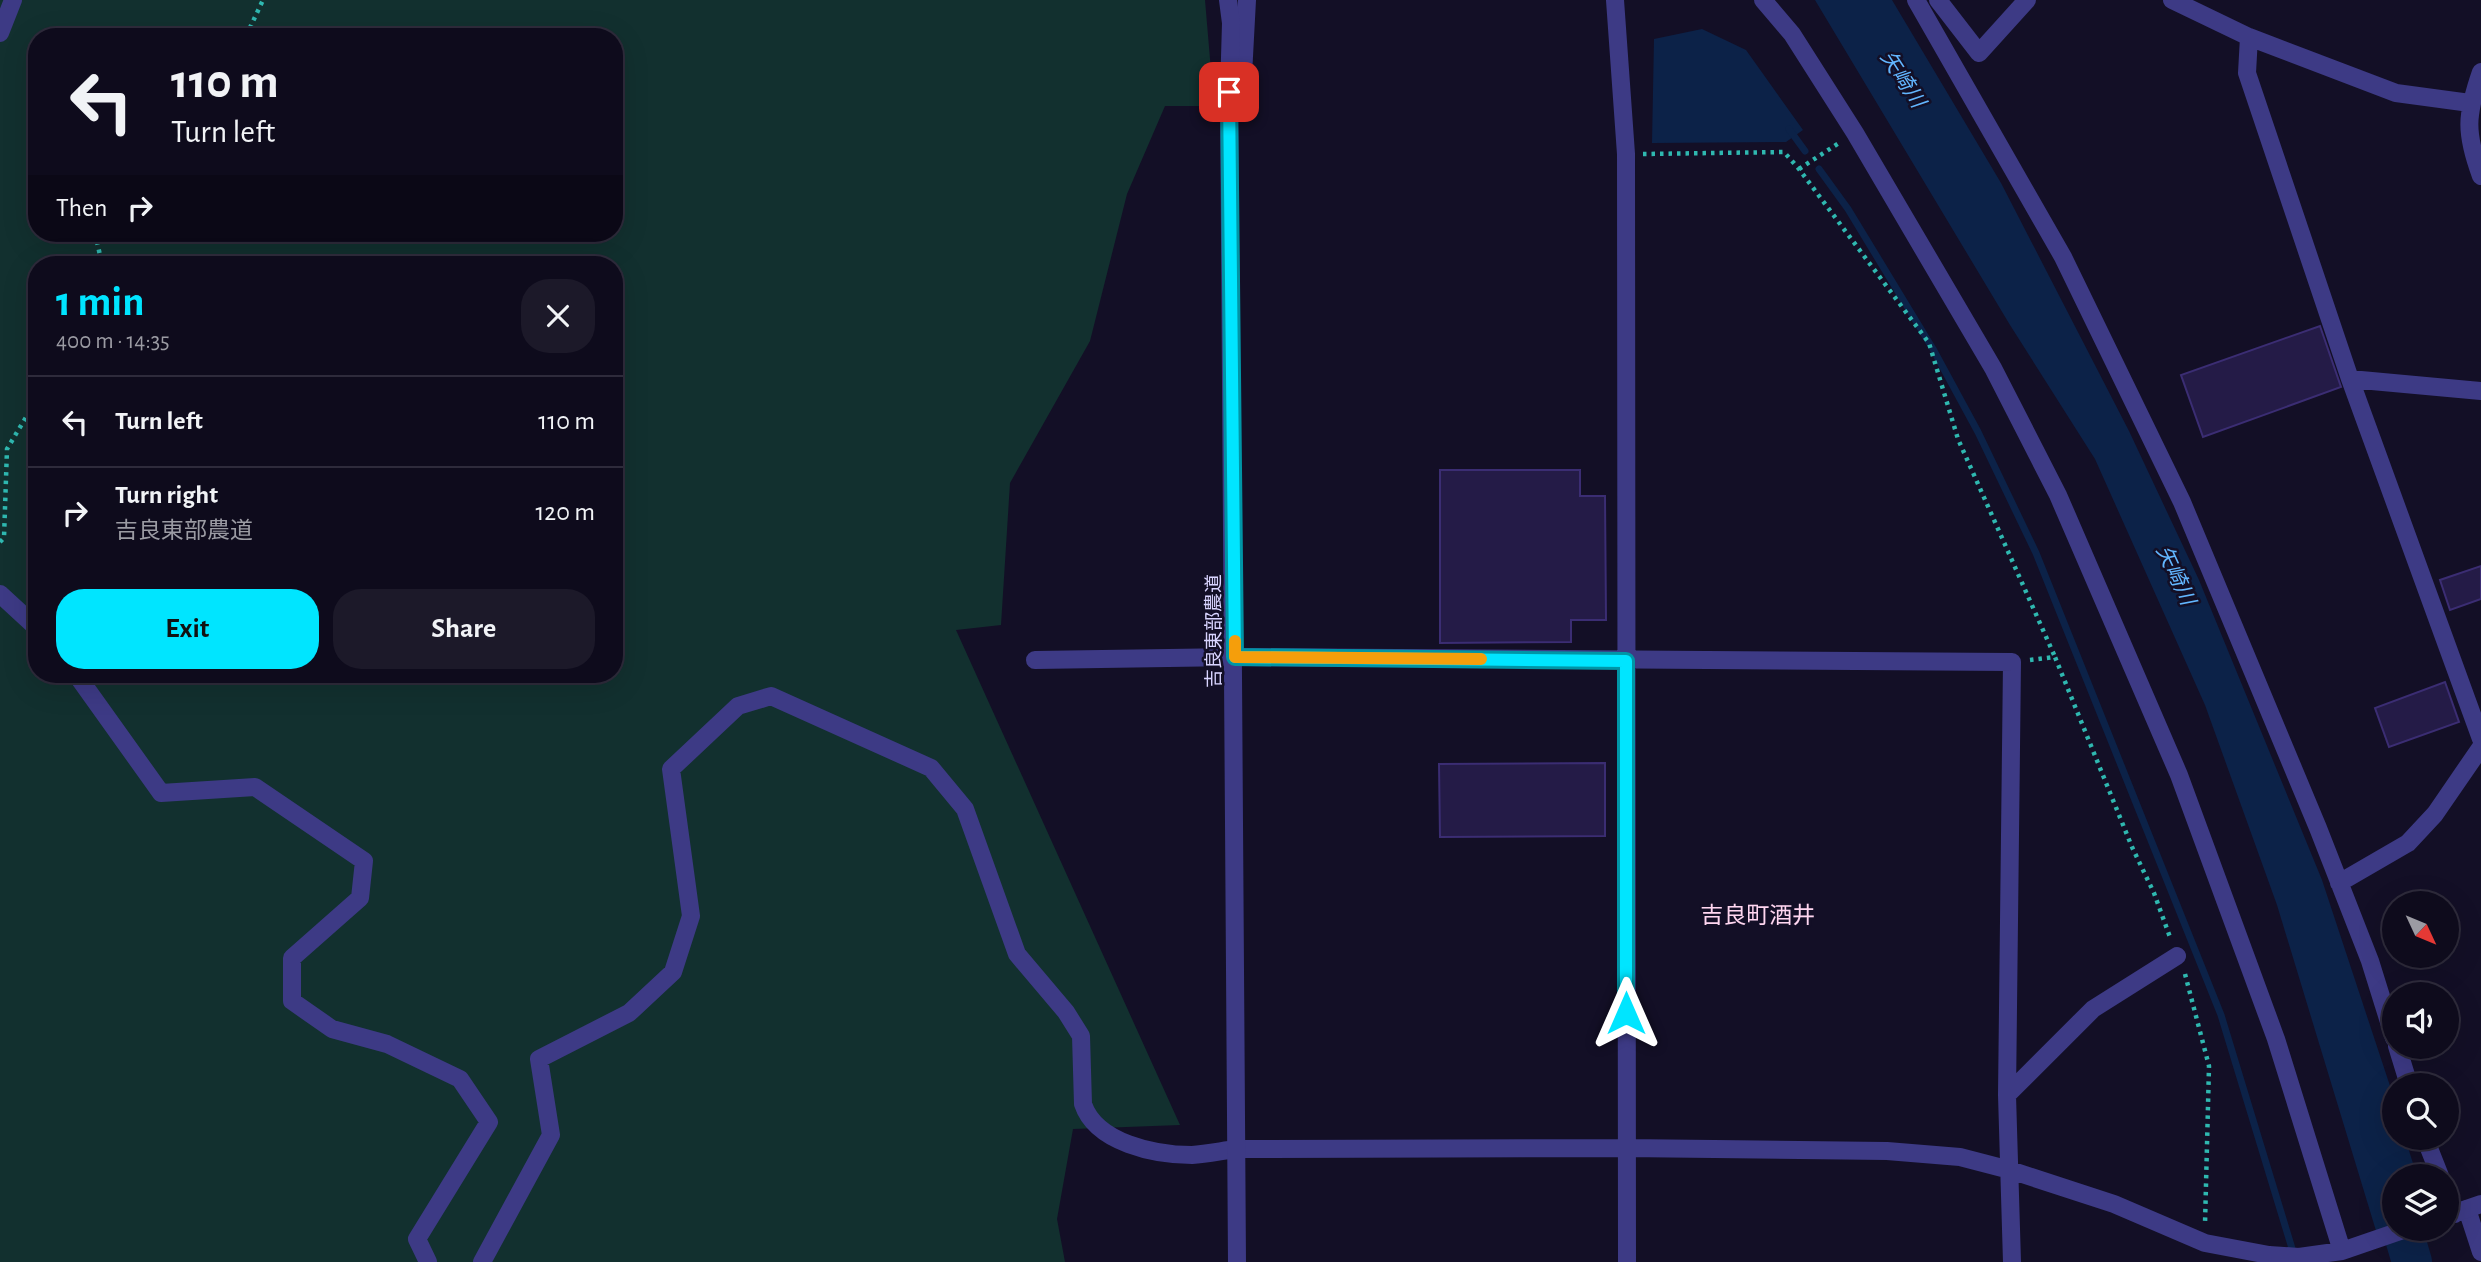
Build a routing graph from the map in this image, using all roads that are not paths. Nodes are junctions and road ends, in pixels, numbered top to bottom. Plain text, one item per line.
1 (13, 0) edge
2 (1228, 0) edge
3 (1247, 0) edge
4 (1615, 0) edge
5 (1763, 0) edge
6 (1916, 0) edge
7 (1938, 0) edge
8 (2027, 0) edge
9 (2172, 0) edge
10 (0, 33) edge
11 (2249, 37) junction
12 (2481, 72) edge
13 (1229, 92) junction
14 (2470, 103) junction
15 (2481, 176) edge
16 (2350, 379) junction
17 (2481, 391) edge
18 (0, 594) edge
19 (28, 620) edge
20 (1235, 657) junction
21 (1035, 660) dead end
22 (1626, 661) junction
23 (82, 683) edge
24 (2481, 739) edge
25 (2481, 747) edge
26 (2339, 883) junction
27 (2177, 956) road end
28 (2382, 1000) edge
29 (2007, 1095) junction
30 (1626, 1148) junction
31 (1236, 1149) junction
32 (2010, 1170) junction
33 (2460, 1212) edge
34 (2382, 1237) edge
35 (2205, 1242) junction
36 (2342, 1251) junction
37 (2481, 1252) edge
38 (428, 1262) edge
39 (482, 1262) edge
40 (1237, 1262) edge
41 (1627, 1262) edge
42 (2012, 1262) edge
43 (2205, 1262) edge

1 - 10 street
2 - 13 street, 吉良東部農道
3 - 13 street
4 - 22 street
5 - 36 street
6 - 26 street
7 - 8 street
9 - 11 street
11 - 14 street
11 - 16 street
12 - 14 street
13 - 20 street, 吉良東部農道
14 - 15 street
16 - 17 street
16 - 24 street
18 - 19 street
20 - 21 street
20 - 22 street
20 - 31 street, 吉良東部農道
22 - 29 street
22 - 30 street
23 - 38 street
25 - 26 street
26 - 28 street
27 - 29 street
29 - 32 street
30 - 31 street
30 - 32 street
30 - 41 street
31 - 39 street
31 - 40 street, 吉良東部農道
32 - 35 street
32 - 42 street
33 - 37 street
34 - 36 street
35 - 36 street
35 - 43 street

